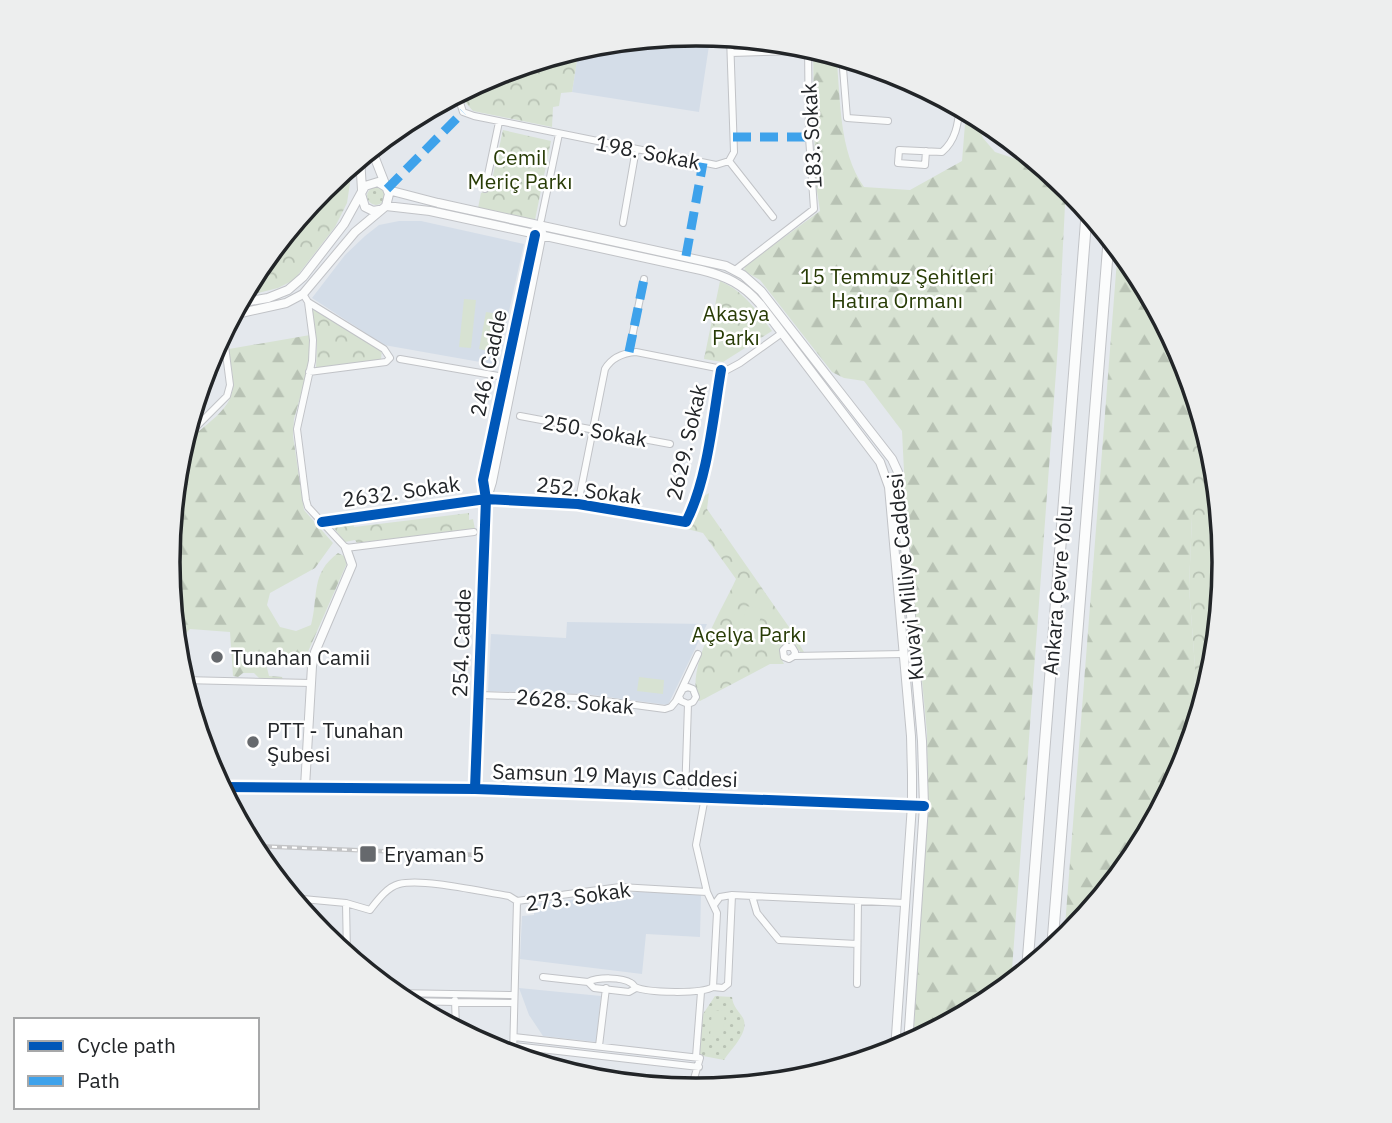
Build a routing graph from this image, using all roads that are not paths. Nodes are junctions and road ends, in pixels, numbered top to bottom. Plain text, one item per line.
1 (731, 47) edge
2 (775, 52) edge
3 (731, 53) junction
4 (808, 58) edge
5 (843, 67) edge
6 (460, 103) edge
7 (959, 118) edge
8 (888, 121) dead end
9 (499, 122) junction
10 (559, 134) junction
11 (636, 149) junction
12 (926, 151) junction
13 (375, 158) edge
14 (729, 161) junction
15 (361, 170) edge
16 (387, 188) junction
17 (485, 190) dead end
18 (362, 192) junction
19 (384, 208) junction
20 (773, 217) dead end
21 (623, 223) dead end
22 (1086, 223) edge
23 (539, 229) junction
24 (1108, 251) edge
25 (735, 270) junction
26 (644, 279) dead end
27 (305, 298) junction
28 (250, 301) edge
29 (244, 312) edge
30 (782, 333) junction
31 (225, 350) edge
32 (629, 352) junction
33 (400, 359) dead end
34 (721, 370) junction
35 (309, 372) junction
36 (504, 377) junction
37 (846, 399) junction
38 (838, 405) junction
39 (520, 416) dead end
40 (199, 424) edge
41 (593, 430) junction
42 (670, 444) dead end
43 (486, 499) junction
44 (578, 504) junction
45 (322, 522) junction
46 (686, 522) joint
47 (474, 532) dead end
48 (346, 548) junction
49 (698, 654) dead end
50 (904, 654) junction
51 (794, 656) dead end
52 (194, 680) edge
53 (311, 684) junction
54 (681, 691) junction
55 (479, 695) junction
56 (688, 704) junction
57 (232, 787) edge
58 (305, 787) junction
59 (475, 789) junction
60 (685, 797) junction
61 (705, 797) junction
62 (912, 805) junction
63 (924, 806) junction
64 (707, 892) junction
65 (732, 895) junction
66 (752, 896) junction
67 (306, 899) edge
68 (517, 901) junction
69 (858, 901) junction
70 (346, 903) junction
71 (905, 903) junction
72 (714, 905) junction
73 (1053, 933) edge
74 (346, 940) edge
75 (857, 944) junction
76 (1028, 956) edge
77 (544, 976) dead end
78 (607, 979) junction
79 (588, 982) junction
80 (856, 984) dead end
81 (713, 987) junction
82 (636, 988) junction
83 (606, 989) junction
84 (701, 992) junction
85 (416, 995) edge
86 (455, 998) junction
87 (423, 999) edge
88 (513, 999) junction
89 (456, 1017) edge
90 (909, 1031) edge
91 (514, 1037) junction
92 (896, 1037) edge
93 (514, 1044) edge
94 (599, 1046) junction
95 (522, 1047) edge
96 (698, 1058) junction
97 (699, 1067) junction
98 (695, 1078) edge

1 - 3 street
2 - 3 street
3 - 14 street
4 - 25 street, 183. Sokak
5 - 8 street
6 - 9 street, 198. Sokak
7 - 12 street
9 - 10 street, 198. Sokak
9 - 17 street
10 - 11 street, 198. Sokak
10 - 23 street
11 - 14 street, 198. Sokak
11 - 21 street
12 - 12 street
13 - 16 main road
14 - 20 street
15 - 18 main road
16 - 18 main road
16 - 19 main road
16 - 23 main road, Kuvayi Milliye Caddesi
18 - 19 main road
18 - 28 main road
19 - 23 main road, Kuvayi Milliye Caddesi
19 - 27 main road
22 - 76 highway, Ankara Çevre Yolu
23 - 25 main road, Kuvayi Milliye Caddesi
23 - 30 main road, Kuvayi Milliye Caddesi
23 - 36 main road, 246. Cadde
23 - 43 main road, 246. Cadde
24 - 73 highway, Ankara Çevre Yolu
25 - 37 main road, Kuvayi Milliye Caddesi
26 - 32 street
27 - 29 main road
27 - 35 street, 2632. Sokak
27 - 35 street
30 - 34 street
30 - 38 main road, Kuvayi Milliye Caddesi
31 - 40 street
32 - 34 street
32 - 41 street
33 - 36 street
34 - 46 street, 2629. Sokak
35 - 45 street, 2632. Sokak
36 - 43 main road, 246. Cadde
37 - 38 main road
37 - 63 main road, Kuvayi Milliye Caddesi
38 - 50 main road, Kuvayi Milliye Caddesi
39 - 41 street, 250. Sokak
41 - 42 street, 250. Sokak
41 - 44 street
43 - 44 street, 252. Sokak
43 - 45 street, 2632. Sokak
43 - 55 main road, 254. Cadde
44 - 46 street, 252. Sokak
45 - 48 street, 2632. Sokak
47 - 48 street
48 - 53 main road
49 - 54 street
50 - 51 street
50 - 62 main road, Kuvayi Milliye Caddesi
52 - 53 street
53 - 58 main road
54 - 55 street, 2628. Sokak
54 - 56 street
54 - 56 street
55 - 59 main road, 254. Cadde
56 - 60 street
57 - 58 main road, Samsun 19 Mayıs Caddesi
58 - 59 main road, Samsun 19 Mayıs Caddesi
59 - 60 main road, Samsun 19 Mayıs Caddesi
60 - 61 main road, Samsun 19 Mayıs Caddesi
61 - 62 main road, Samsun 19 Mayıs Caddesi
61 - 64 street
62 - 63 main road, Samsun 19 Mayıs Caddesi
62 - 71 main road, Kuvayi Milliye Caddesi
63 - 90 main road, Kuvayi Milliye Caddesi
64 - 68 street, 273. Sokak
64 - 72 street
65 - 66 street
65 - 72 street
65 - 81 street
66 - 69 street
66 - 75 street
67 - 70 street
68 - 70 street
68 - 88 street, 273. Sokak
69 - 71 street
69 - 75 street
70 - 74 street
71 - 92 main road, Kuvayi Milliye Caddesi
72 - 81 street
75 - 80 street
77 - 79 street
78 - 79 street
78 - 82 street
78 - 83 street
79 - 83 street
81 - 84 street
82 - 83 street
82 - 84 street
83 - 94 street
84 - 96 street
85 - 86 street
86 - 87 street
86 - 88 street
86 - 89 street
88 - 91 street, 273. Sokak
91 - 93 street, 273. Sokak
91 - 94 street
94 - 96 street
95 - 97 street
96 - 97 street
97 - 98 street

